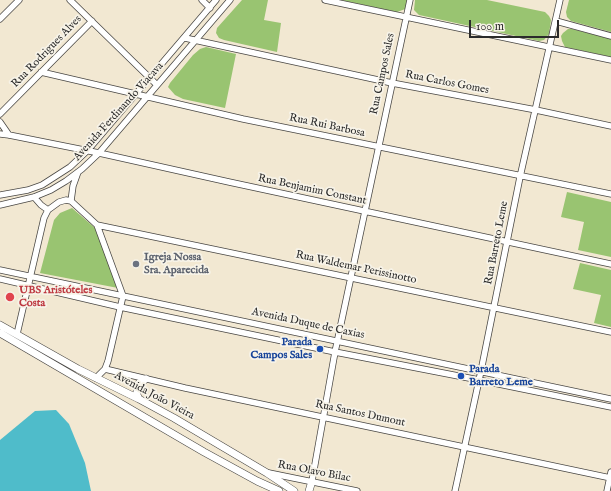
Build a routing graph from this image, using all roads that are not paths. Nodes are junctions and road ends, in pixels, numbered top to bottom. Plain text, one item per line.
1 (19, 0) edge
2 (70, 0) edge
3 (202, 0) edge
4 (216, 0) edge
5 (230, 0) edge
6 (325, 0) edge
7 (410, 0) edge
8 (560, 0) edge
9 (210, 8) junction
10 (405, 18) junction
11 (0, 19) edge
12 (92, 21) junction
13 (556, 21) junction
14 (611, 36) edge
15 (185, 38) junction
16 (196, 40) junction
17 (550, 48) junction
18 (611, 60) edge
19 (41, 72) junction
20 (150, 78) junction
21 (392, 83) junction
22 (157, 85) junction
23 (137, 95) junction
24 (147, 96) junction
25 (536, 110) junction
26 (0, 114) edge
27 (0, 122) edge
28 (611, 126) edge
29 (0, 134) edge
30 (9, 135) junction
31 (378, 147) junction
32 (88, 150) junction
33 (98, 153) junction
34 (78, 172) junction
35 (520, 177) junction
36 (611, 194) edge
37 (0, 195) edge
38 (34, 197) junction
39 (71, 201) junction
40 (0, 204) edge
41 (48, 210) junction
42 (364, 211) junction
43 (97, 225) junction
44 (507, 241) junction
45 (611, 264) edge
46 (0, 270) edge
47 (30, 276) junction
48 (350, 277) junction
49 (0, 279) edge
50 (28, 286) junction
51 (123, 296) junction
52 (120, 307) junction
53 (494, 307) junction
54 (0, 325) edge
55 (611, 332) edge
56 (0, 333) edge
57 (17, 334) junction
58 (337, 341) junction
59 (335, 352) junction
60 (105, 369) junction
61 (481, 371) junction
62 (96, 378) junction
63 (146, 379) junction
64 (479, 380) junction
65 (139, 399) junction
66 (611, 399) edge
67 (611, 407) edge
68 (323, 416) junction
69 (465, 446) junction
70 (267, 473) junction
71 (611, 476) edge
72 (312, 481) junction
73 (279, 491) edge
74 (294, 491) edge
75 (310, 491) edge
76 (357, 491) edge
77 (455, 491) edge
78 (607, 491) edge

1 - 11 street
2 - 12 street
3 - 9 street
4 - 9 street, Avenida Ferdinando Viacava
5 - 16 street, Avenida Ferdinando Viacava
6 - 10 street
7 - 10 street, Rua Campos Sales
8 - 13 street, Rua Barreto Leme
9 - 15 street, Avenida Ferdinando Viacava
10 - 17 street
10 - 21 street, Rua Campos Sales
12 - 19 street, Rua Rodrigues Alves
12 - 20 street
13 - 14 street
13 - 17 street, Rua Barreto Leme
15 - 16 street, Rua Carlos Gomes
15 - 20 street, Avenida Ferdinando Viacava
16 - 21 street, Rua Carlos Gomes
16 - 22 street, Avenida Ferdinando Viacava
17 - 18 street
17 - 25 street, Rua Barreto Leme
19 - 23 street, Rua Rui Barbosa
19 - 26 street, Rua Rodrigues Alves
20 - 22 street
20 - 23 street, Avenida Ferdinando Viacava
21 - 25 street, Rua Carlos Gomes
21 - 31 street, Rua Campos Sales
22 - 24 street, Avenida Ferdinando Viacava
23 - 24 street, Rua Rui Barbosa
23 - 32 street, Avenida Ferdinando Viacava
24 - 31 street, Rua Rui Barbosa
24 - 33 street, Avenida Ferdinando Viacava
25 - 28 street, Rua Carlos Gomes
25 - 35 street, Rua Barreto Leme
27 - 30 street
29 - 30 street, Rua Benjamim Constant
30 - 32 street, Rua Benjamim Constant
31 - 35 street, Rua Rui Barbosa
31 - 42 street, Rua Campos Sales
32 - 33 street, Rua Benjamim Constant
32 - 37 street, Avenida Ferdinando Viacava
33 - 34 street, Avenida Ferdinando Viacava
33 - 42 street, Rua Benjamim Constant
34 - 38 street, Avenida Ferdinando Viacava
34 - 39 street
35 - 36 street, Rua Rui Barbosa
35 - 44 street, Rua Barreto Leme
38 - 40 street, Avenida Ferdinando Viacava
38 - 41 street
39 - 41 street
39 - 43 street
41 - 47 street
42 - 44 street, Rua Benjamim Constant
42 - 48 street, Rua Campos Sales
43 - 48 street, Rua Waldemar Perissinotto
43 - 51 street
44 - 45 street, Rua Benjamim Constant
44 - 53 street, Rua Barreto Leme
46 - 47 street, Avenida Duque de Caxias
47 - 50 street
47 - 51 street, Avenida Duque de Caxias
48 - 53 street, Rua Waldemar Perissinotto
48 - 58 street, Rua Campos Sales
49 - 50 street, Avenida Duque de Caxias
50 - 52 street, Avenida Duque de Caxias
50 - 57 street
51 - 52 street
51 - 58 street, Avenida Duque de Caxias
52 - 59 street, Avenida Duque de Caxias
52 - 60 street
53 - 55 street, Rua Waldemar Perissinotto
53 - 61 street, Rua Barreto Leme
54 - 57 main road, Avenida João Vieira
56 - 73 main road, Avenida João Vieira
57 - 62 main road, Avenida João Vieira
58 - 59 street, Rua Campos Sales
58 - 61 street, Avenida Duque de Caxias
59 - 64 street, Avenida Duque de Caxias
59 - 68 street, Rua Campos Sales
60 - 62 street
60 - 63 street, Rua Santos Dumont
61 - 64 street, Rua Barreto Leme
61 - 66 street, Avenida Duque de Caxias
62 - 65 main road, Avenida João Vieira
63 - 65 main road
63 - 68 street, Rua Santos Dumont
64 - 67 street, Avenida Duque de Caxias
64 - 69 street, Rua Barreto Leme
65 - 70 main road, Avenida João Vieira
68 - 69 street, Rua Santos Dumont
68 - 72 street, Rua Campos Sales
69 - 71 street, Rua Santos Dumont
69 - 77 street, Rua Barreto Leme
70 - 72 street, Rua Olavo Bilac
70 - 74 main road, Avenida João Vieira
71 - 78 street
72 - 75 main road
72 - 76 street, Rua Olavo Bilac

